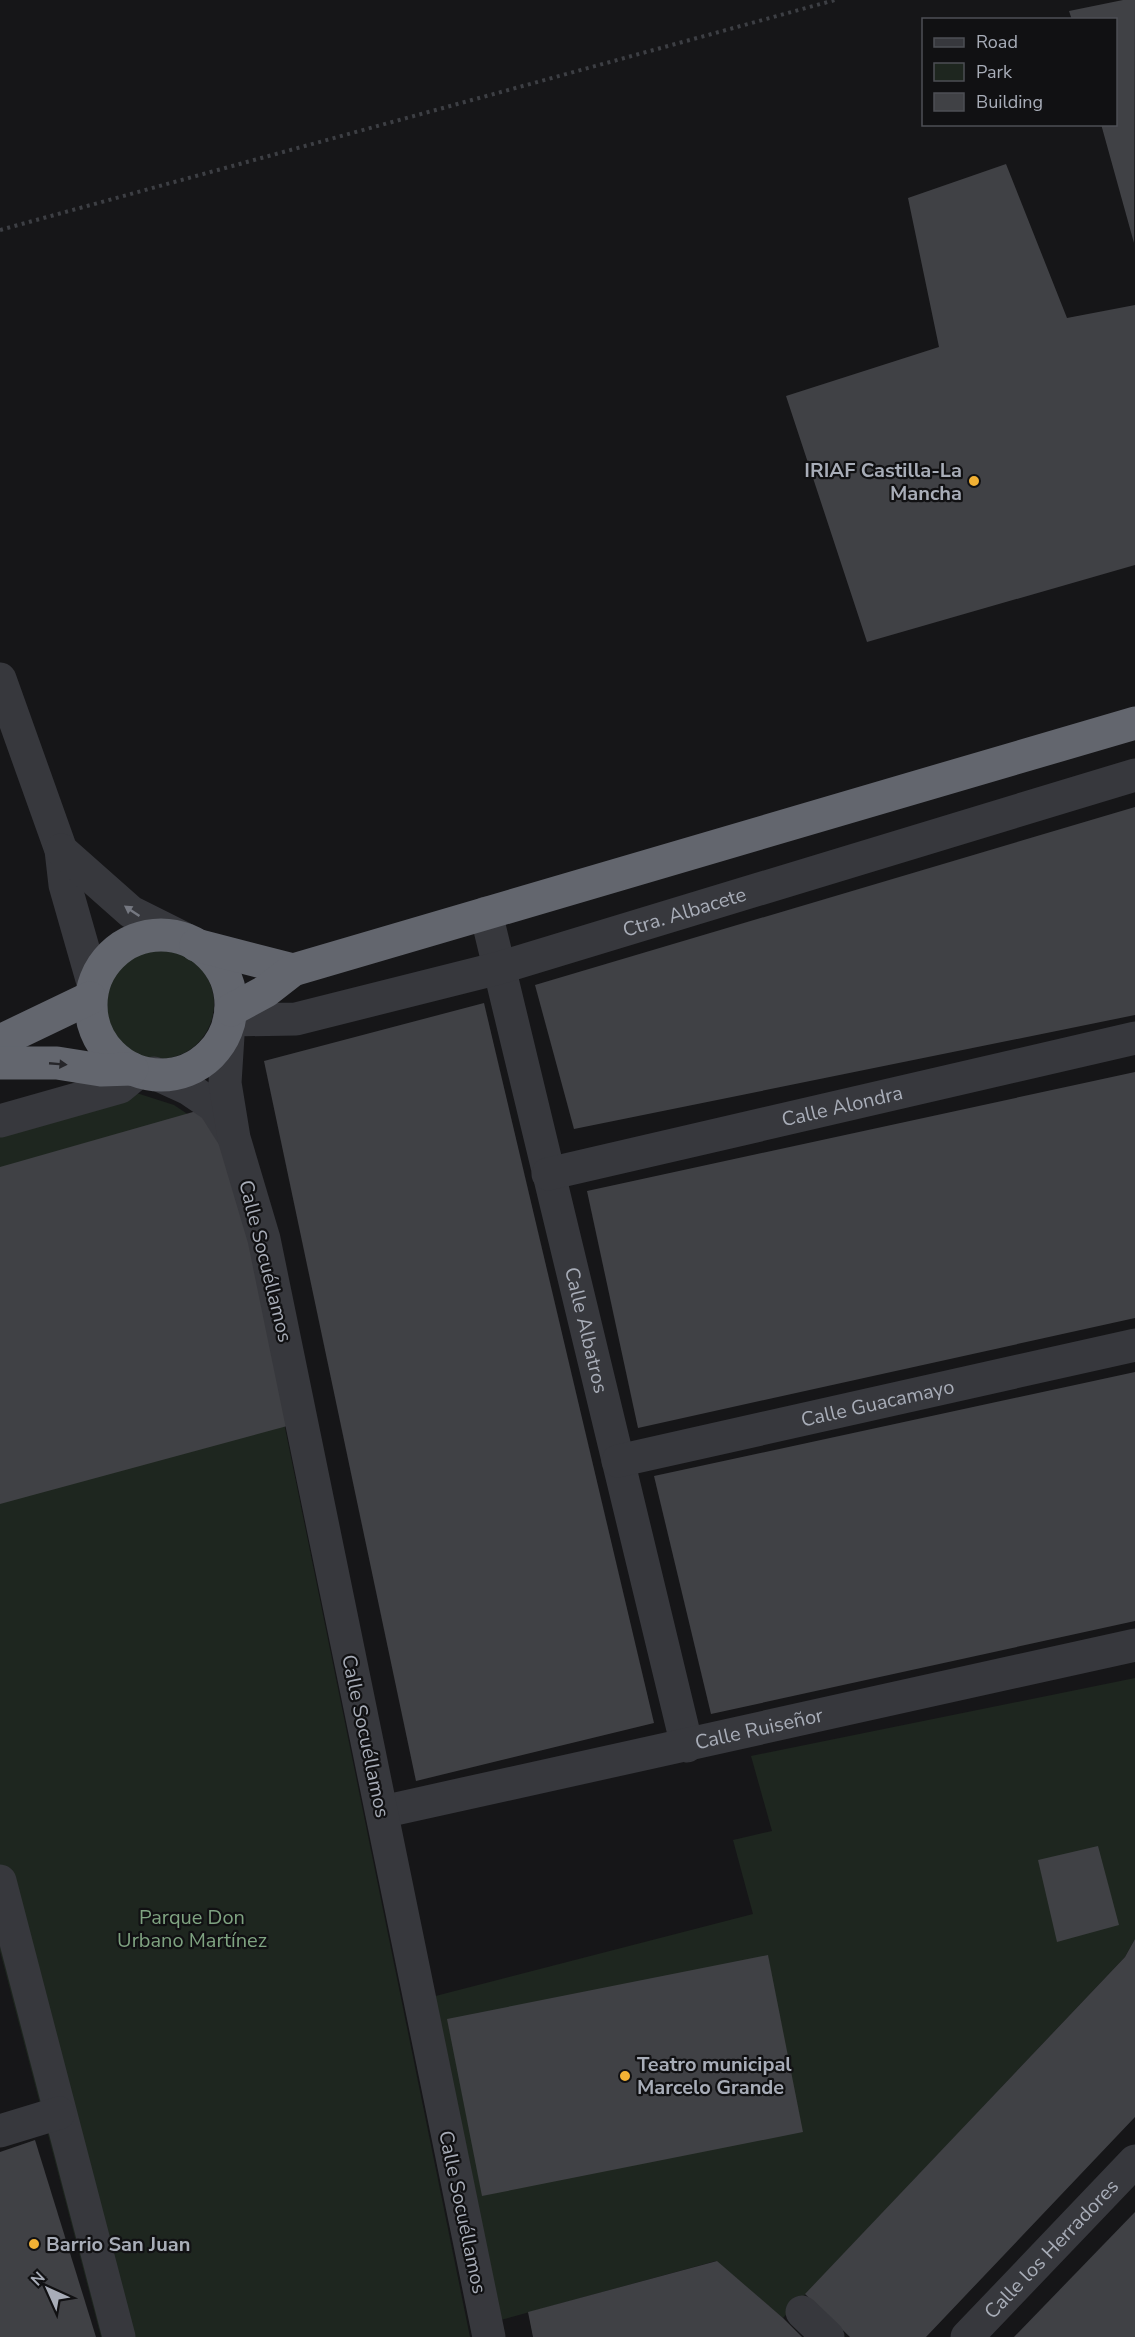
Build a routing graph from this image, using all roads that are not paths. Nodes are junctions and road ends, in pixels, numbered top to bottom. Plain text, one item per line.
1 (0, 679) edge
2 (1135, 723) edge
3 (1135, 775) edge
4 (61, 850) junction
5 (486, 913) junction
6 (190, 941) junction
7 (500, 969) junction
8 (293, 970) junction
9 (92, 990) junction
10 (230, 1015) junction
11 (1135, 1038) edge
12 (0, 1041) edge
13 (0, 1063) edge
14 (142, 1072) junction
15 (0, 1121) edge
16 (234, 1138) junction
17 (548, 1174) junction
18 (1135, 1345) edge
19 (618, 1461) junction
20 (1135, 1645) edge
21 (687, 1746) junction
22 (382, 1812) junction
23 (0, 1881) edge
24 (59, 2113) junction
25 (0, 2131) edge
26 (1135, 2161) edge
27 (802, 2312) dead end
28 (119, 2337) edge
29 (489, 2337) edge
30 (828, 2337) edge
31 (967, 2337) edge

1 - 4 street
2 - 5 highway
3 - 7 street, Ctra. Albacete
6 -> 4 street
4 - 9 street
5 - 7 street, Calle Albatros
5 - 8 highway
6 - 8 highway
6 - 9 highway
6 - 10 highway
7 - 10 street, Ctra. Albacete
7 - 17 street, Calle Albatros
8 - 10 highway
9 - 12 highway
9 - 14 highway
10 - 14 highway
10 - 16 street, Calle Socuéllamos
11 - 17 street, Calle Alondra
13 -> 14 highway
14 - 15 street
14 - 16 street, Calle Socuéllamos
16 - 22 street, Calle Socuéllamos
17 - 19 street, Calle Albatros
18 - 19 street, Calle Guacamayo
19 - 21 street, Calle Albatros
20 - 21 street, Calle Ruiseñor
21 - 22 street, Calle Ruiseñor
22 - 29 street, Calle Socuéllamos
23 - 24 street
24 - 25 street
24 - 28 street
26 - 31 street, Calle los Herradores
27 - 30 street

